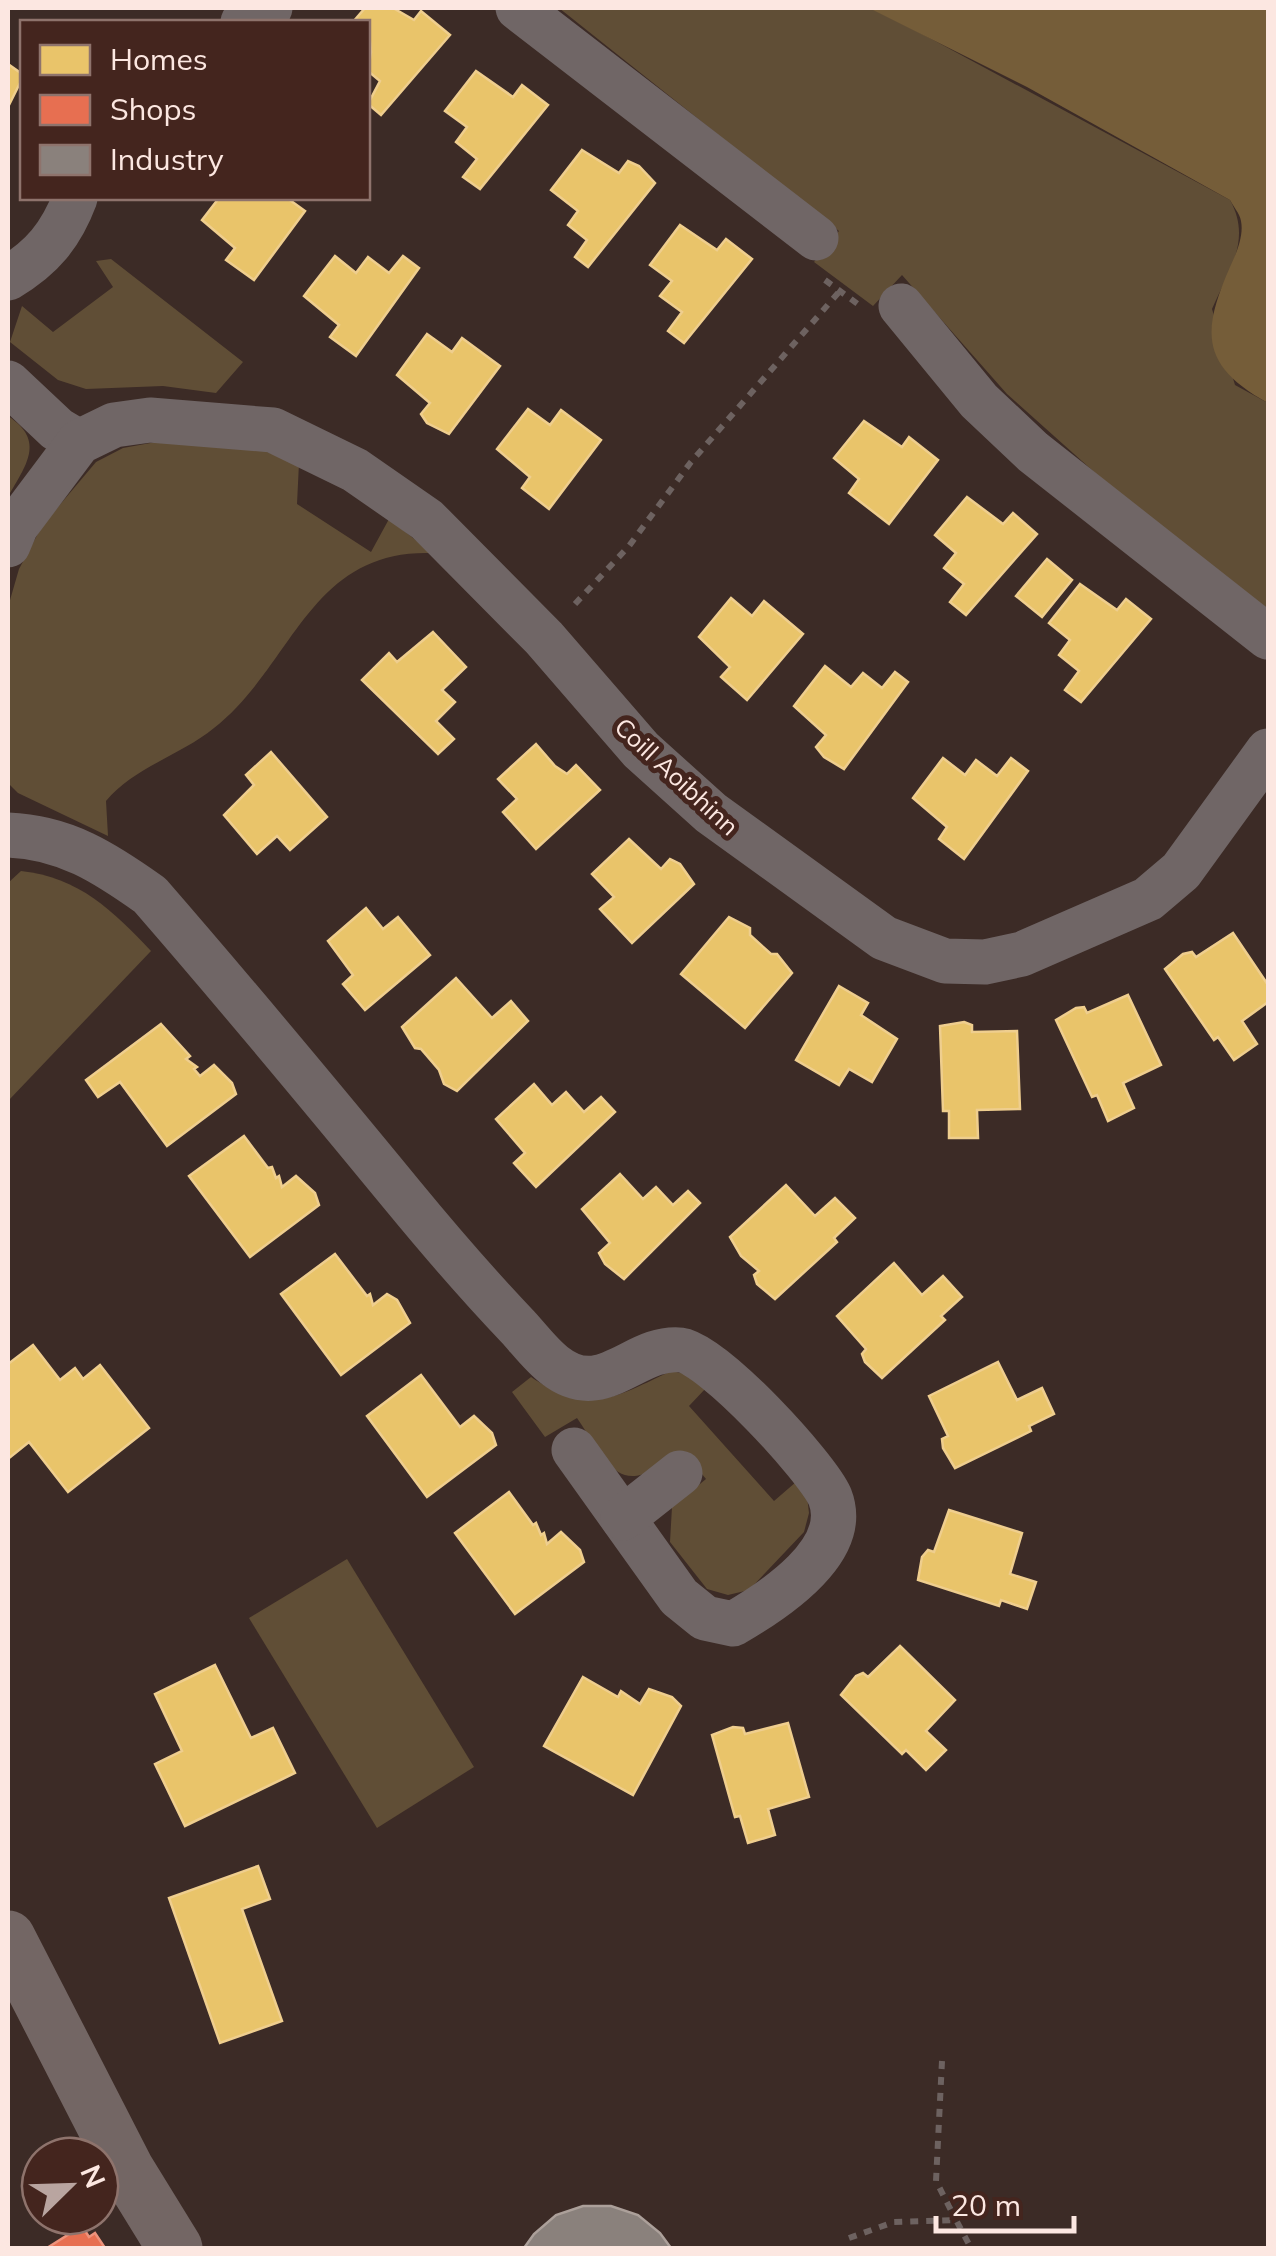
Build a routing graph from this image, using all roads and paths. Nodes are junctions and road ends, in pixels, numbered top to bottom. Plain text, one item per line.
1 (270, 8) edge
2 (518, 8) edge
3 (247, 20) edge
4 (74, 200) edge
5 (816, 238) joint
6 (8, 278) edge
7 (838, 292) junction
8 (901, 306) joint
9 (8, 383) edge
10 (80, 442) junction
11 (8, 545) edge
12 (1268, 637) edge
13 (544, 638) junction
14 (1268, 752) edge
15 (8, 835) edge
16 (574, 1450) dead end
17 (680, 1473) dead end
18 (623, 1518) junction
19 (8, 1938) edge
20 (942, 2061) dead end
21 (956, 2220) junction
22 (848, 2238) dead end
23 (175, 2248) edge
24 (971, 2248) edge

1 - 3 street
2 - 5 street
4 - 6 street
5 - 7 path
7 - 8 path
7 - 13 path
8 - 12 street
9 - 10 street
10 - 11 street
10 - 13 street, Coill Aoibhinn
13 - 14 street, Coill Aoibhinn
15 - 18 street
16 - 18 street
17 - 18 street
19 - 23 main road
20 - 21 path
21 - 22 path
21 - 24 path

